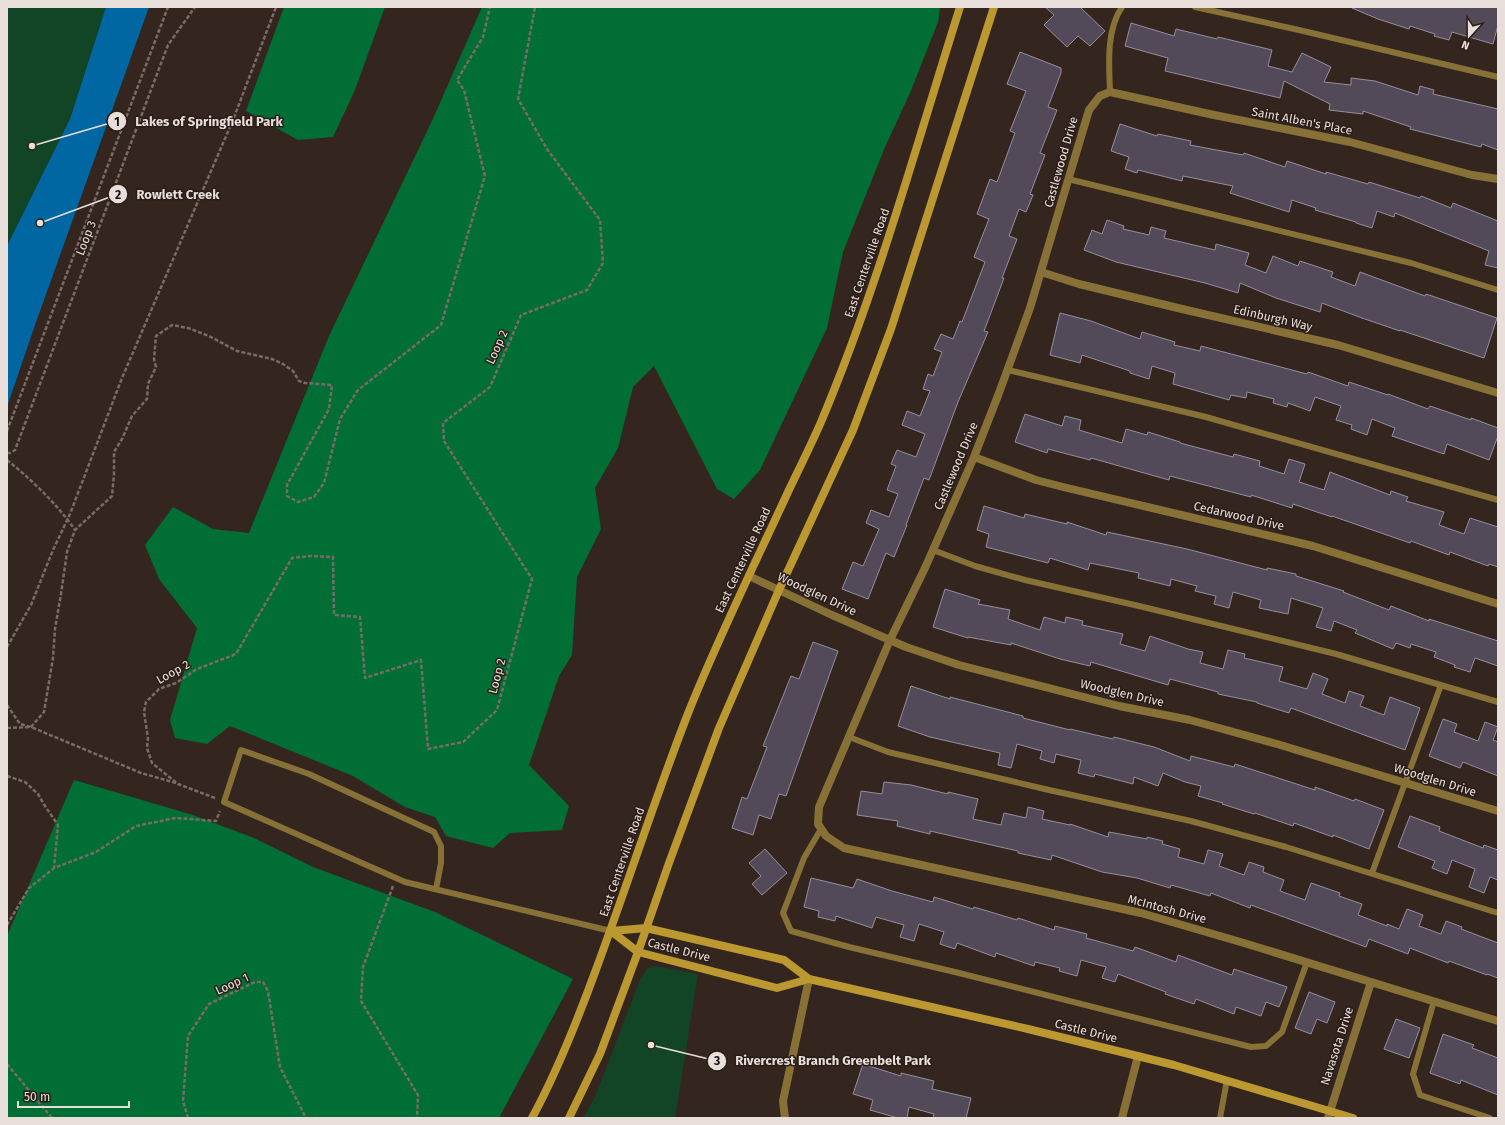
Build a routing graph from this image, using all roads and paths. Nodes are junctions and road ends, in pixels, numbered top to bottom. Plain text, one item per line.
1 (168, 7) edge
2 (195, 7) edge
3 (276, 7) edge
4 (490, 7) edge
5 (535, 7) edge
6 (960, 7) edge
7 (994, 7) edge
8 (1122, 7) edge
9 (1195, 7) edge
10 (1498, 77) edge
11 (1110, 92) junction
12 (1068, 179) junction
13 (1498, 179) edge
14 (1041, 272) junction
15 (1498, 290) edge
16 (1008, 370) junction
17 (1498, 393) edge
18 (7, 431) edge
19 (7, 453) edge
20 (974, 457) junction
21 (7, 460) edge
22 (1498, 500) edge
23 (68, 519) junction
24 (75, 530) junction
25 (933, 550) junction
26 (749, 576) junction
27 (779, 590) junction
28 (1498, 604) edge
29 (890, 640) junction
30 (7, 647) edge
31 (1441, 685) junction
32 (1498, 702) edge
33 (7, 705) edge
34 (31, 727) junction
35 (7, 728) edge
36 (849, 737) junction
37 (7, 776) edge
38 (1406, 783) junction
39 (178, 784) junction
40 (224, 802) junction
41 (1498, 811) edge
42 (824, 833) junction
43 (54, 868) junction
44 (1372, 874) junction
45 (395, 878) junction
46 (436, 889) junction
47 (1498, 913) edge
48 (9, 919) edge
49 (7, 925) edge
50 (646, 928) junction
51 (610, 931) junction
52 (638, 952) junction
53 (1307, 962) junction
54 (810, 979) junction
55 (1371, 982) junction
56 (1434, 1002) junction
57 (1498, 1021) edge
58 (1138, 1056) junction
59 (7, 1064) edge
60 (1227, 1080) junction
61 (1329, 1114) edge
62 (52, 1118) edge
63 (188, 1118) edge
64 (306, 1118) edge
65 (417, 1118) edge
66 (532, 1118) edge
67 (569, 1118) edge
68 (785, 1118) edge
69 (1122, 1118) edge
70 (1220, 1118) edge
71 (1353, 1118) edge
72 (1490, 1118) edge

1 - 18 path, Loop 3
2 - 19 path, Loop 3
3 - 23 path
4 - 24 path
5 - 39 path, Loop 2
6 - 26 main road, East Centerville Road
7 - 27 main road
8 - 11 lane
9 - 10 lane
11 - 12 street, Castlewood Drive
11 - 13 street, Saint Alben's Place
12 - 14 street, Castlewood Drive
12 - 15 lane
14 - 16 street, Castlewood Drive
14 - 17 street, Edinburgh Way
16 - 20 street, Castlewood Drive
16 - 22 lane
20 - 25 street, Castlewood Drive
20 - 28 street, Cedarwood Drive
21 - 23 path
23 - 24 path
23 - 30 path
24 - 34 path
25 - 29 street, Castlewood Drive
25 - 31 lane
26 - 27 street, Woodglen Drive
26 - 51 main road, East Centerville Road
27 - 29 street, Woodglen Drive
27 - 50 main road
29 - 36 street, Castlewood Drive
29 - 38 street, Woodglen Drive
31 - 32 lane
31 - 38 lane
33 - 34 path
34 - 35 path
34 - 39 path
36 - 42 street, Castlewood Drive
36 - 44 lane
37 - 43 path
38 - 41 street, Woodglen Drive
38 - 44 lane
39 - 40 path, Loop 2
40 - 43 path
40 - 45 lane
40 - 46 lane
42 - 53 street, McIntosh Drive
42 - 53 lane
43 - 48 path
44 - 47 lane
45 - 46 lane
45 - 65 path
46 - 51 lane
48 - 49 path
50 - 51 main road, Castle Drive
50 - 52 main road
50 - 54 main road, Castle Drive
51 - 52 main road, Castle Drive
51 - 66 main road, East Centerville Road
52 - 54 main road, Castle Drive
52 - 67 main road
53 - 55 street, McIntosh Drive
54 - 58 main road, Castle Drive
54 - 68 street
55 - 56 street, McIntosh Drive
55 - 61 street, Navasota Drive
56 - 57 street, McIntosh Drive
56 - 72 lane
58 - 60 main road, Castle Drive
58 - 69 street
59 - 62 path
60 - 61 main road, Castle Drive
60 - 70 lane
61 - 71 main road, Castle Drive
63 - 64 path, Loop 1

